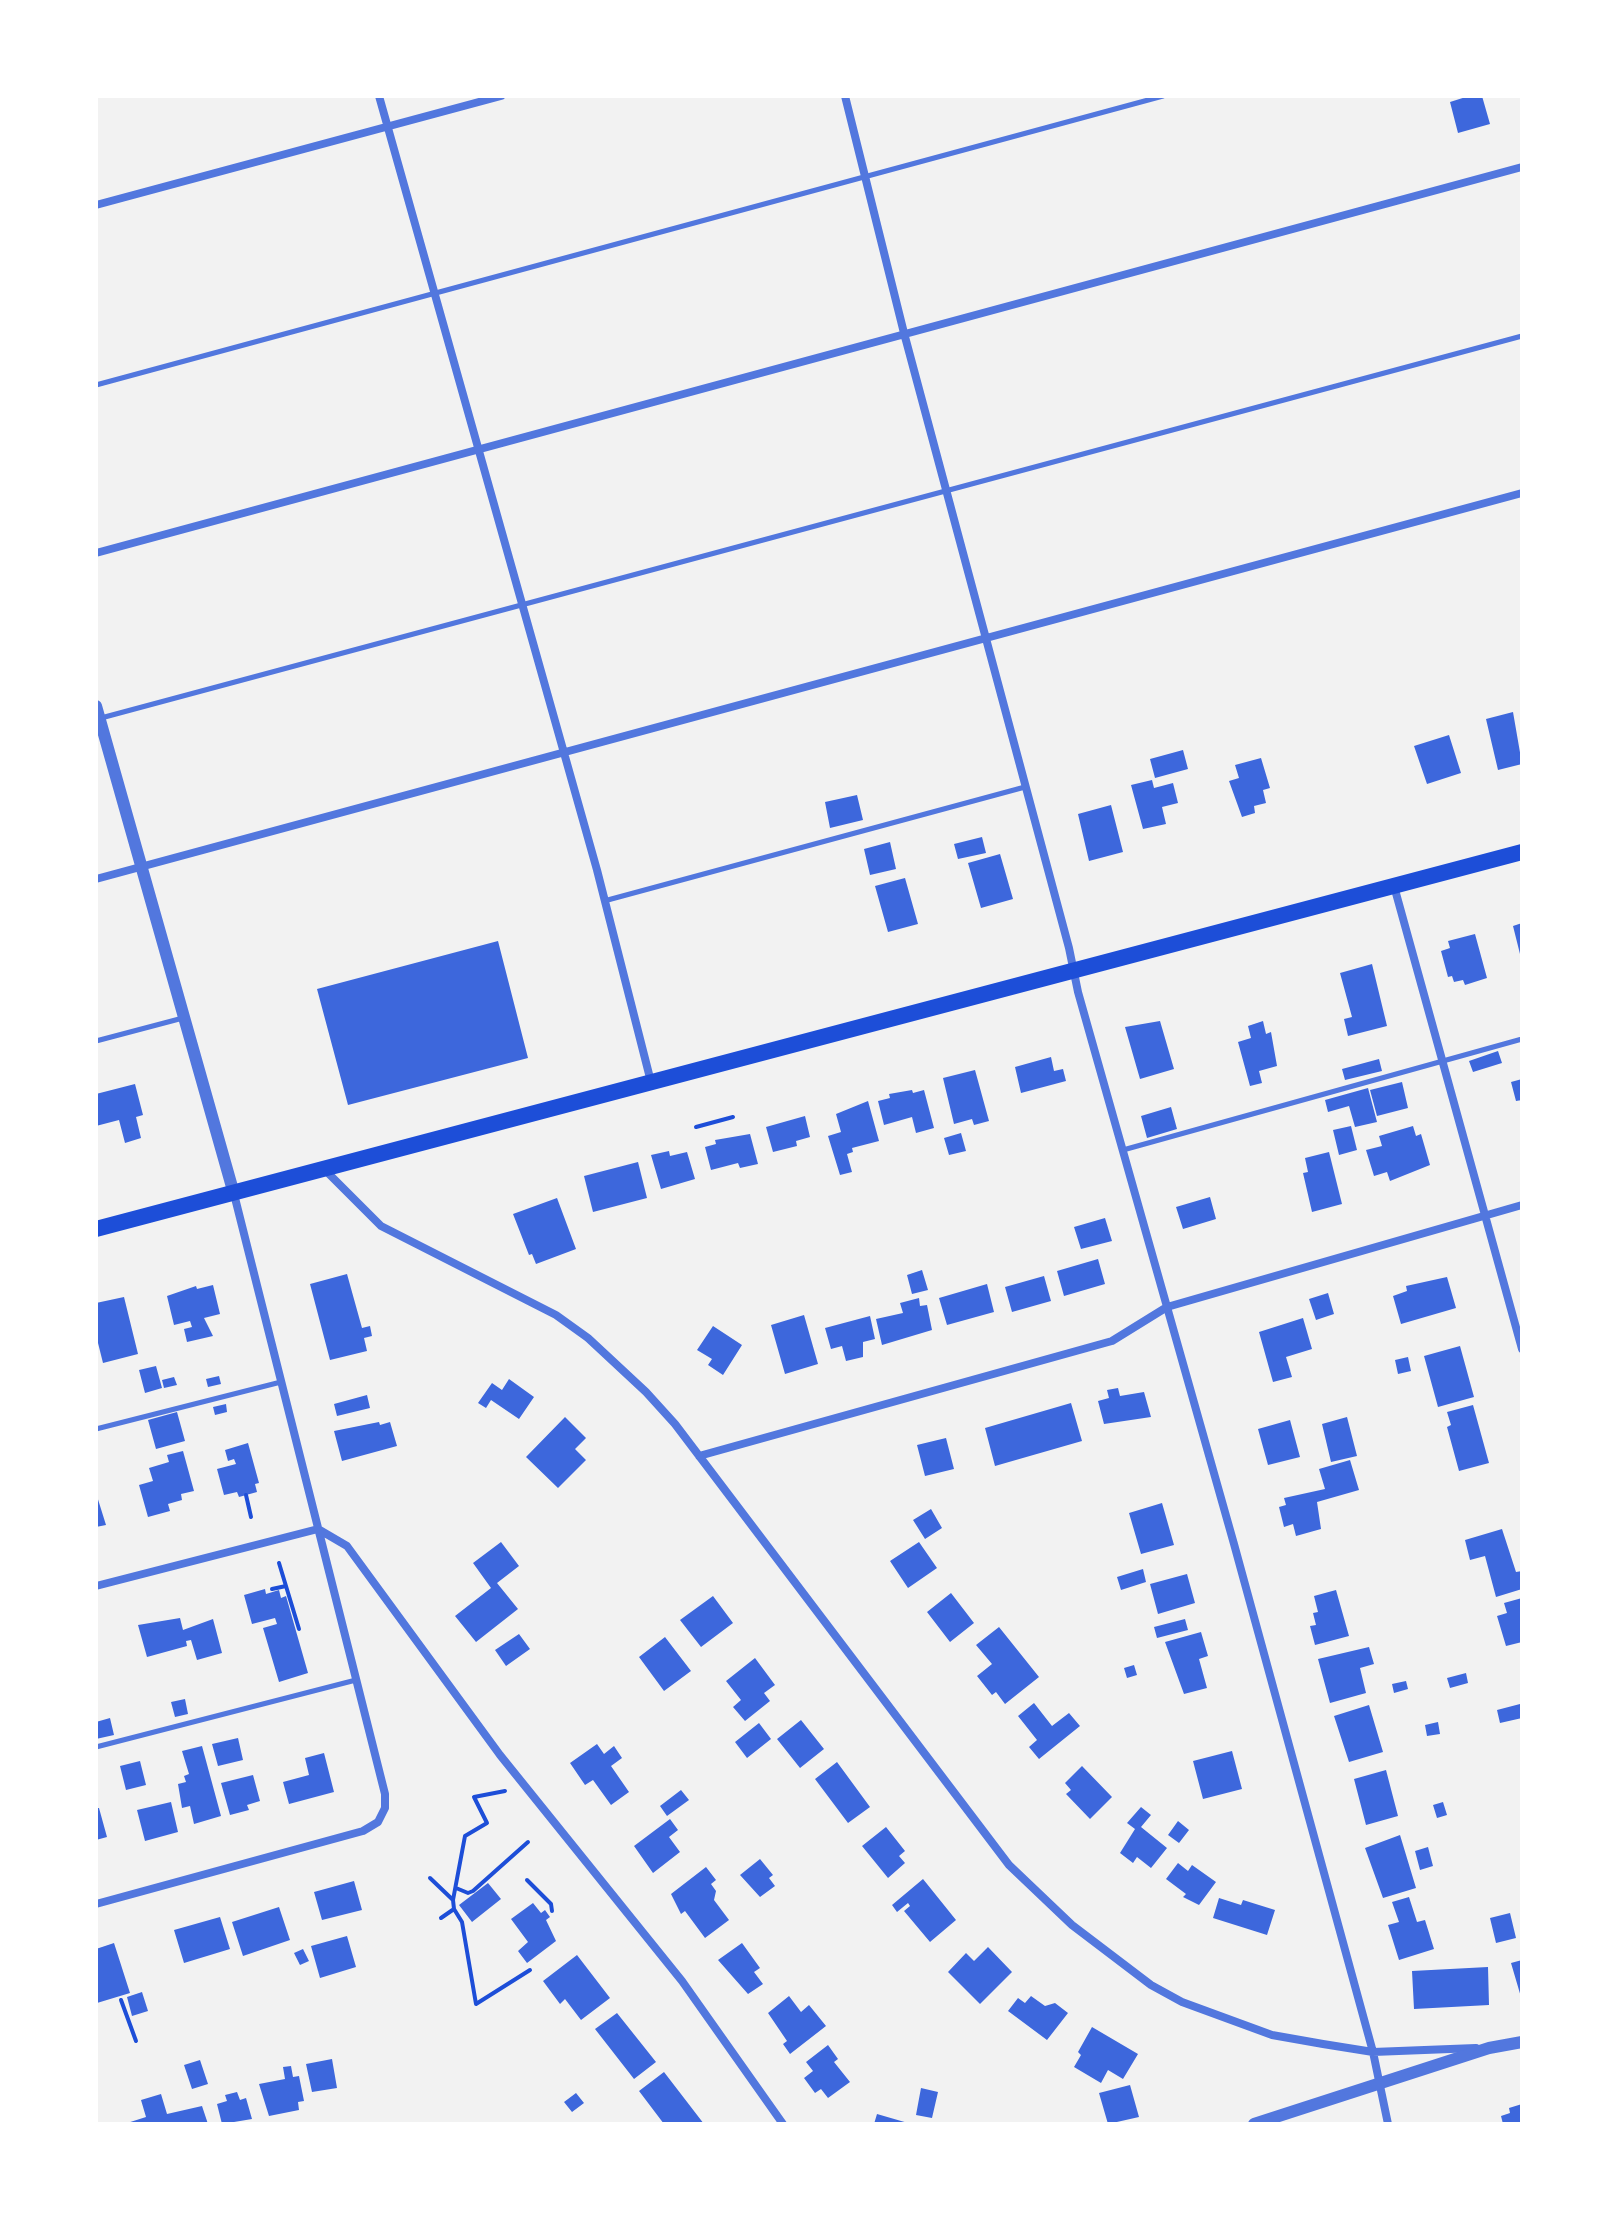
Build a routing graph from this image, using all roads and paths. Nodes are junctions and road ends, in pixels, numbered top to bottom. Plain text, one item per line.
1 (379, 96) edge
2 (501, 96) edge
3 (845, 96) edge
4 (1163, 96) edge
5 (387, 128) junction
6 (1522, 167) edge
7 (866, 179) junction
8 (96, 205) edge
9 (435, 295) junction
10 (904, 333) junction
11 (1522, 336) edge
12 (96, 385) edge
13 (479, 448) junction
14 (945, 489) junction
15 (1522, 493) edge
16 (96, 553) edge
17 (522, 602) junction
18 (986, 639) junction
19 (97, 715) edge
20 (564, 752) junction
21 (1026, 787) junction
22 (1522, 852) edge
23 (140, 867) junction
24 (96, 879) edge
25 (1394, 886) junction
26 (604, 901) junction
27 (1073, 970) junction
28 (184, 1018) junction
29 (1522, 1039) edge
30 (96, 1041) edge
31 (1442, 1061) junction
32 (651, 1083) junction
33 (733, 1117) dead end
34 (696, 1127) dead end
35 (1123, 1150) junction
36 (325, 1170) junction
37 (234, 1194) junction
38 (1522, 1205) edge
39 (1485, 1216) junction
40 (96, 1229) edge
41 (1167, 1307) junction
42 (1522, 1349) edge
43 (281, 1382) junction
44 (96, 1429) edge
45 (699, 1456) junction
46 (246, 1495) dead end
47 (251, 1517) dead end
48 (318, 1529) junction
49 (279, 1563) dead end
50 (96, 1586) edge
51 (286, 1586) junction
52 (272, 1589) dead end
53 (299, 1629) dead end
54 (357, 1680) junction
55 (96, 1747) edge
56 (505, 1791) dead end
57 (528, 1842) dead end
58 (430, 1878) dead end
59 (527, 1880) dead end
60 (456, 1888) junction
61 (453, 1900) junction
62 (96, 1904) edge
63 (454, 1909) junction
64 (552, 1911) dead end
65 (441, 1918) dead end
66 (530, 1970) dead end
67 (121, 2000) dead end
68 (136, 2041) dead end
69 (1522, 2042) edge
70 (1489, 2048) junction
71 (1373, 2052) junction
72 (1378, 2086) junction
73 (783, 2124) edge
74 (1254, 2124) edge
75 (1388, 2124) edge

1 - 5 street
2 - 5 street
3 - 7 street
4 - 7 lane
5 - 8 street
5 - 9 street
6 - 10 street
7 - 9 lane
7 - 10 street
9 - 12 lane
9 - 13 street
10 - 13 street
10 - 14 street
11 - 14 lane
13 - 16 street
13 - 17 street
14 - 17 lane
14 - 18 street
15 - 18 street
17 - 19 lane
17 - 20 street
18 - 20 street
18 - 21 street
19 - 23 street
20 - 23 street
20 - 26 street
21 - 26 lane
21 - 27 street
22 - 25 highway
23 - 24 street
23 - 28 street
25 - 27 highway
25 - 31 street
26 - 32 street
27 - 32 highway
27 - 35 street
28 - 30 lane
28 - 37 street
29 - 31 lane
31 - 35 lane
31 - 39 street
32 - 36 highway
33 - 34 path
35 - 41 street
36 - 37 highway
36 - 45 street
37 - 40 highway
37 - 43 street
38 - 39 street
39 - 41 street
39 - 42 street
41 - 45 street
41 - 71 street
43 - 44 lane
43 - 48 street
45 - 71 street
46 - 47 path
48 - 50 street
48 - 54 street
48 - 73 street
49 - 51 path
51 - 52 path
51 - 53 path
54 - 55 lane
54 - 62 street
56 - 60 path
57 - 60 path
58 - 61 path
59 - 64 path
60 - 61 path
61 - 63 path
63 - 65 path
63 - 66 path
67 - 68 path
69 - 70 street
70 - 71 street
70 - 72 street
71 - 72 street
72 - 74 street
72 - 75 street

